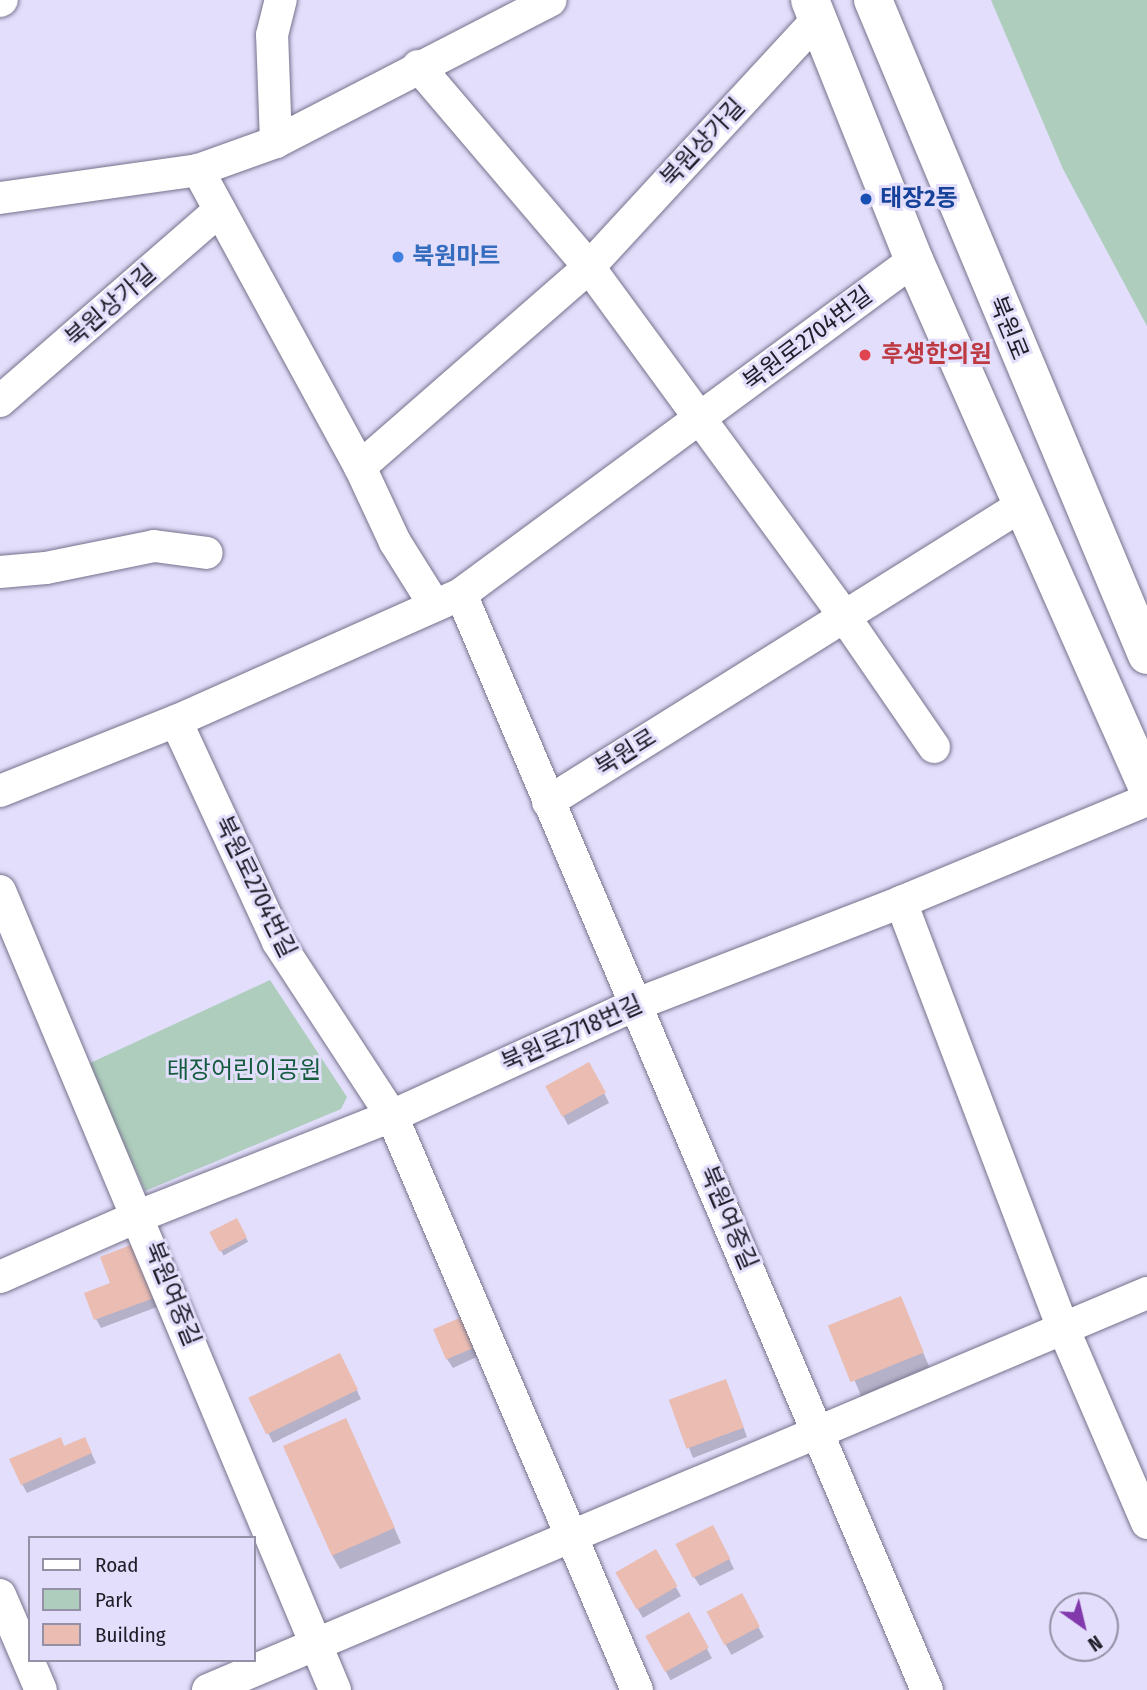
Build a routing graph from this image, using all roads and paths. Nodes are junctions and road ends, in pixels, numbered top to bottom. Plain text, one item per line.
1 (281, 0) edge
2 (551, 0) edge
3 (873, 0) edge
4 (814, 9) edge
5 (418, 66) junction
6 (276, 142) junction
7 (198, 170) junction
8 (0, 198) edge
9 (220, 210) junction
10 (914, 260) junction
11 (589, 267) junction
12 (0, 401) edge
13 (703, 419) junction
14 (360, 467) junction
15 (1024, 504) junction
16 (207, 553) dead end
17 (0, 572) edge
18 (447, 600) junction
19 (844, 615) junction
20 (1143, 633) edge
21 (1085, 648) junction
22 (176, 721) junction
23 (934, 747) dead end
24 (1147, 786) edge
25 (0, 791) edge
26 (1147, 800) edge
27 (548, 802) junction
28 (0, 891) edge
29 (901, 902) junction
30 (637, 1004) junction
31 (392, 1116) junction
32 (139, 1216) junction
33 (0, 1277) edge
34 (1147, 1293) edge
35 (1064, 1330) junction
36 (819, 1433) junction
37 (1147, 1523) edge
38 (570, 1537) junction
39 (0, 1595) edge
40 (316, 1645) junction
41 (28, 1660) edge
42 (29, 1662) edge
43 (41, 1690) edge
44 (208, 1690) edge
45 (335, 1690) edge
46 (636, 1690) edge
47 (927, 1690) edge

1 - 6 street
2 - 5 street
3 - 20 street, 북원로
4 - 10 street
4 - 11 street, 북원상가길
5 - 6 street
5 - 11 street
6 - 7 street
7 - 8 street
7 - 9 street
9 - 12 street, 북원상가길
9 - 14 street
10 - 13 street, 북원로2704번길
10 - 15 street
11 - 13 street
11 - 14 street, 북원상가길
13 - 18 street, 북원로2704번길
13 - 19 street
14 - 18 street
15 - 19 street, 북원로
15 - 21 street
16 - 17 street
18 - 22 street, 북원로2704번길
18 - 27 street
19 - 23 street
19 - 27 street, 북원로
20 - 21 street
21 - 24 street
22 - 25 street, 북원로2704번길
22 - 31 street, 북원로2704번길
26 - 29 street, 북원로2718번길
27 - 30 street
28 - 32 street
29 - 30 street, 북원로2718번길
29 - 35 street
30 - 31 street, 북원로2718번길
30 - 36 street, 북원여중길
31 - 32 street, 북원로2718번길
31 - 38 street
32 - 33 street, 북원로2718번길
32 - 40 street, 북원여중길
34 - 35 street
35 - 36 street
35 - 37 street
36 - 38 street
36 - 47 street, 북원여중길
38 - 40 street
38 - 46 street
39 - 41 street
40 - 44 street
40 - 45 street, 북원여중길
42 - 43 street

